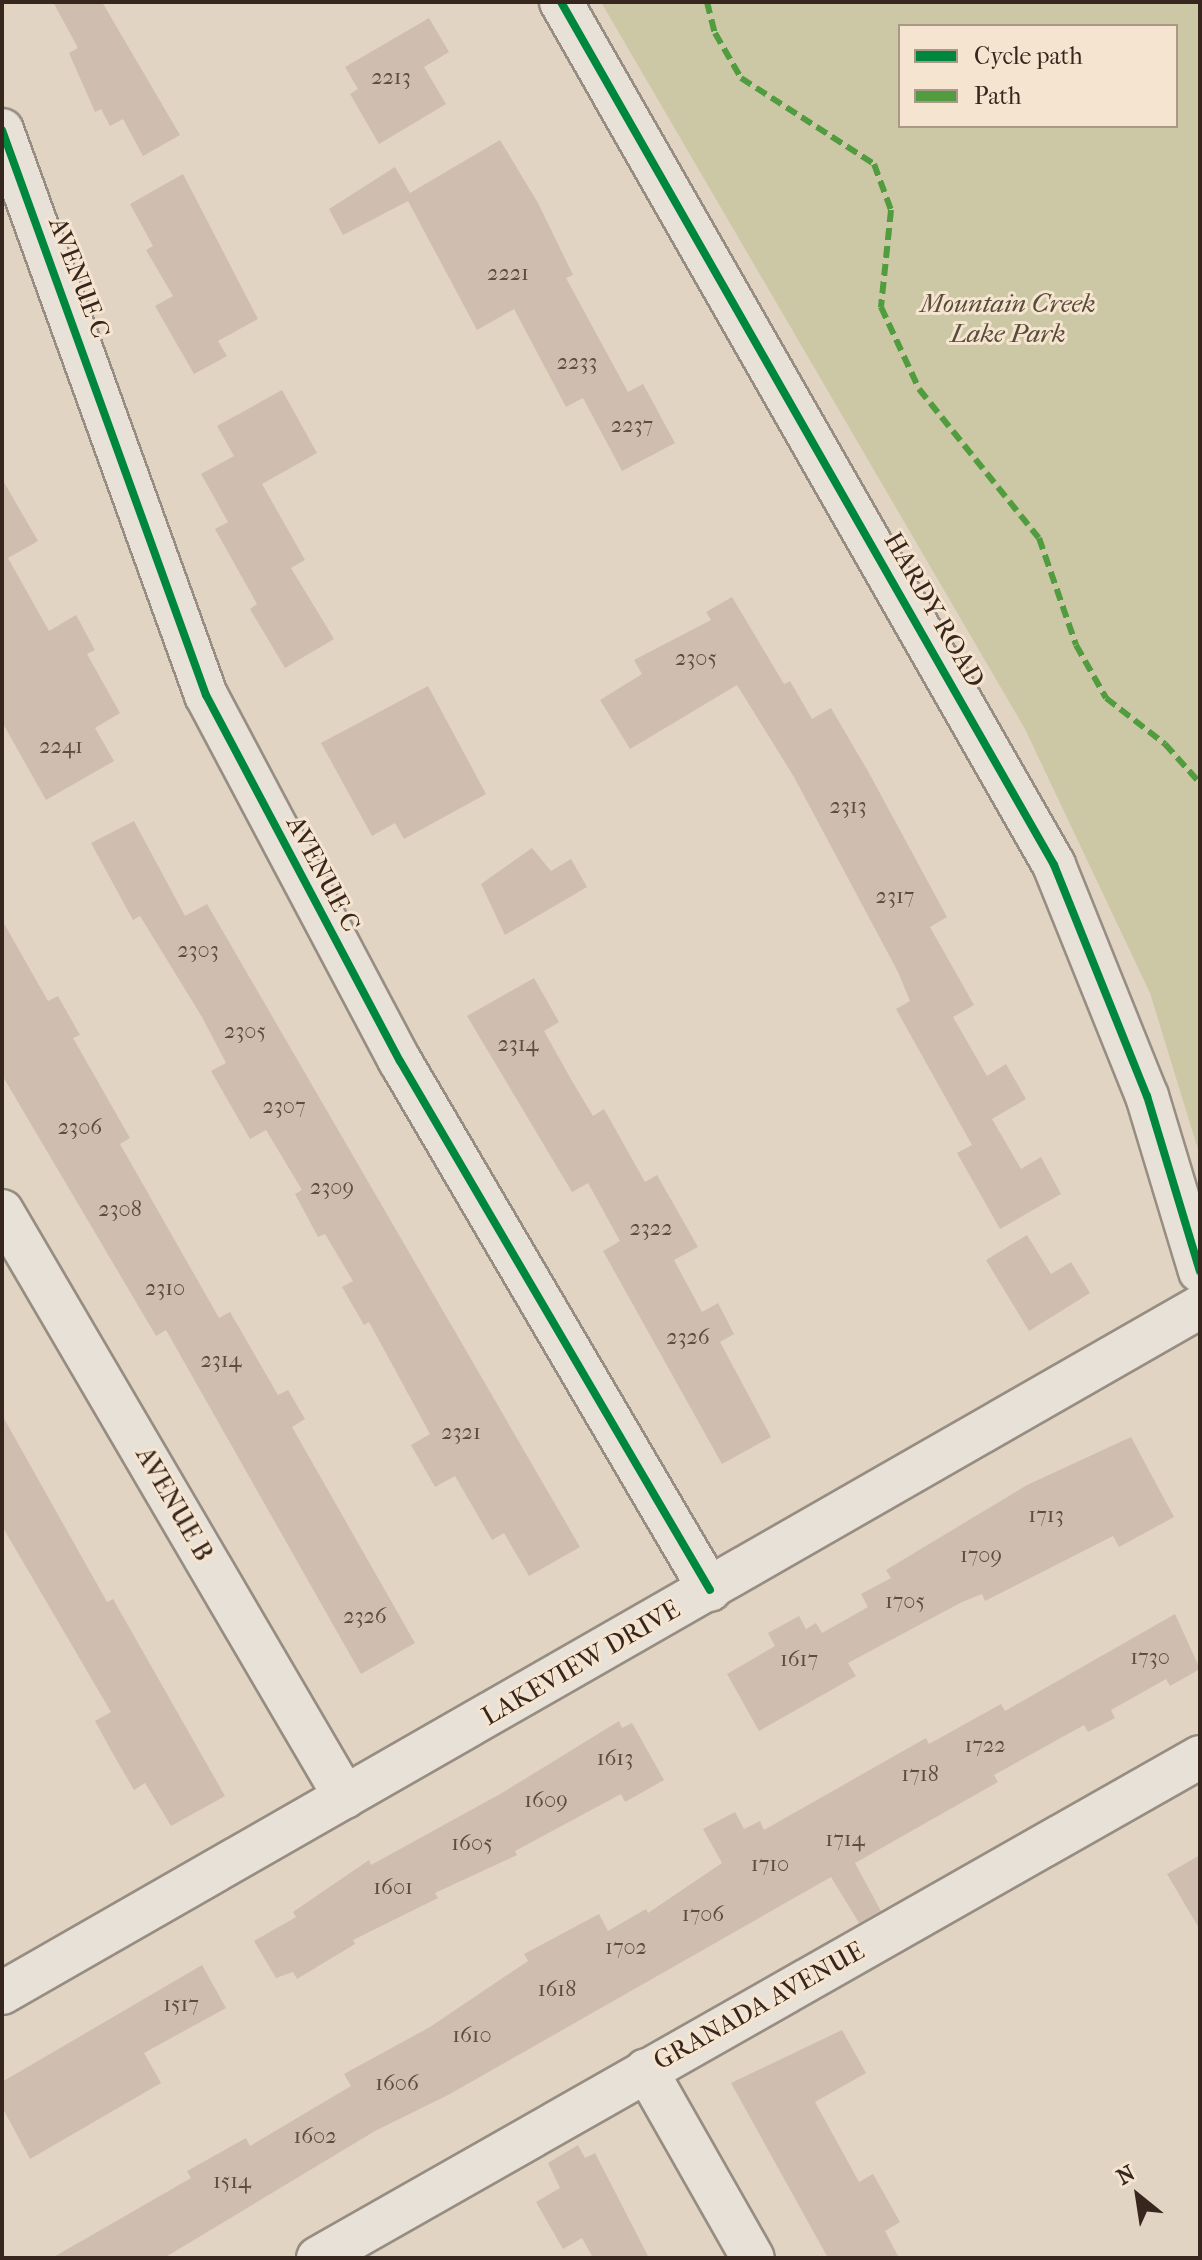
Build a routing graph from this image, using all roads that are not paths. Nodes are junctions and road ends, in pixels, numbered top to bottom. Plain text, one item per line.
1 (561, 2) edge
2 (2, 130) edge
3 (2, 1211) edge
4 (1200, 1271) edge
5 (1200, 1307) edge
6 (710, 1590) junction
7 (1200, 1757) edge
8 (345, 1797) junction
9 (2, 1993) edge
10 (646, 2070) junction
11 (318, 2258) edge
12 (753, 2258) edge

1 - 4 street, HARDY ROAD
2 - 6 street, AVENUE C
3 - 8 street, AVENUE B
5 - 6 street, LAKEVIEW DRIVE
6 - 8 street, LAKEVIEW DRIVE
7 - 10 street, GRANADA AVENUE
8 - 9 street, LAKEVIEW DRIVE
10 - 11 street, GRANADA AVENUE
10 - 12 street

